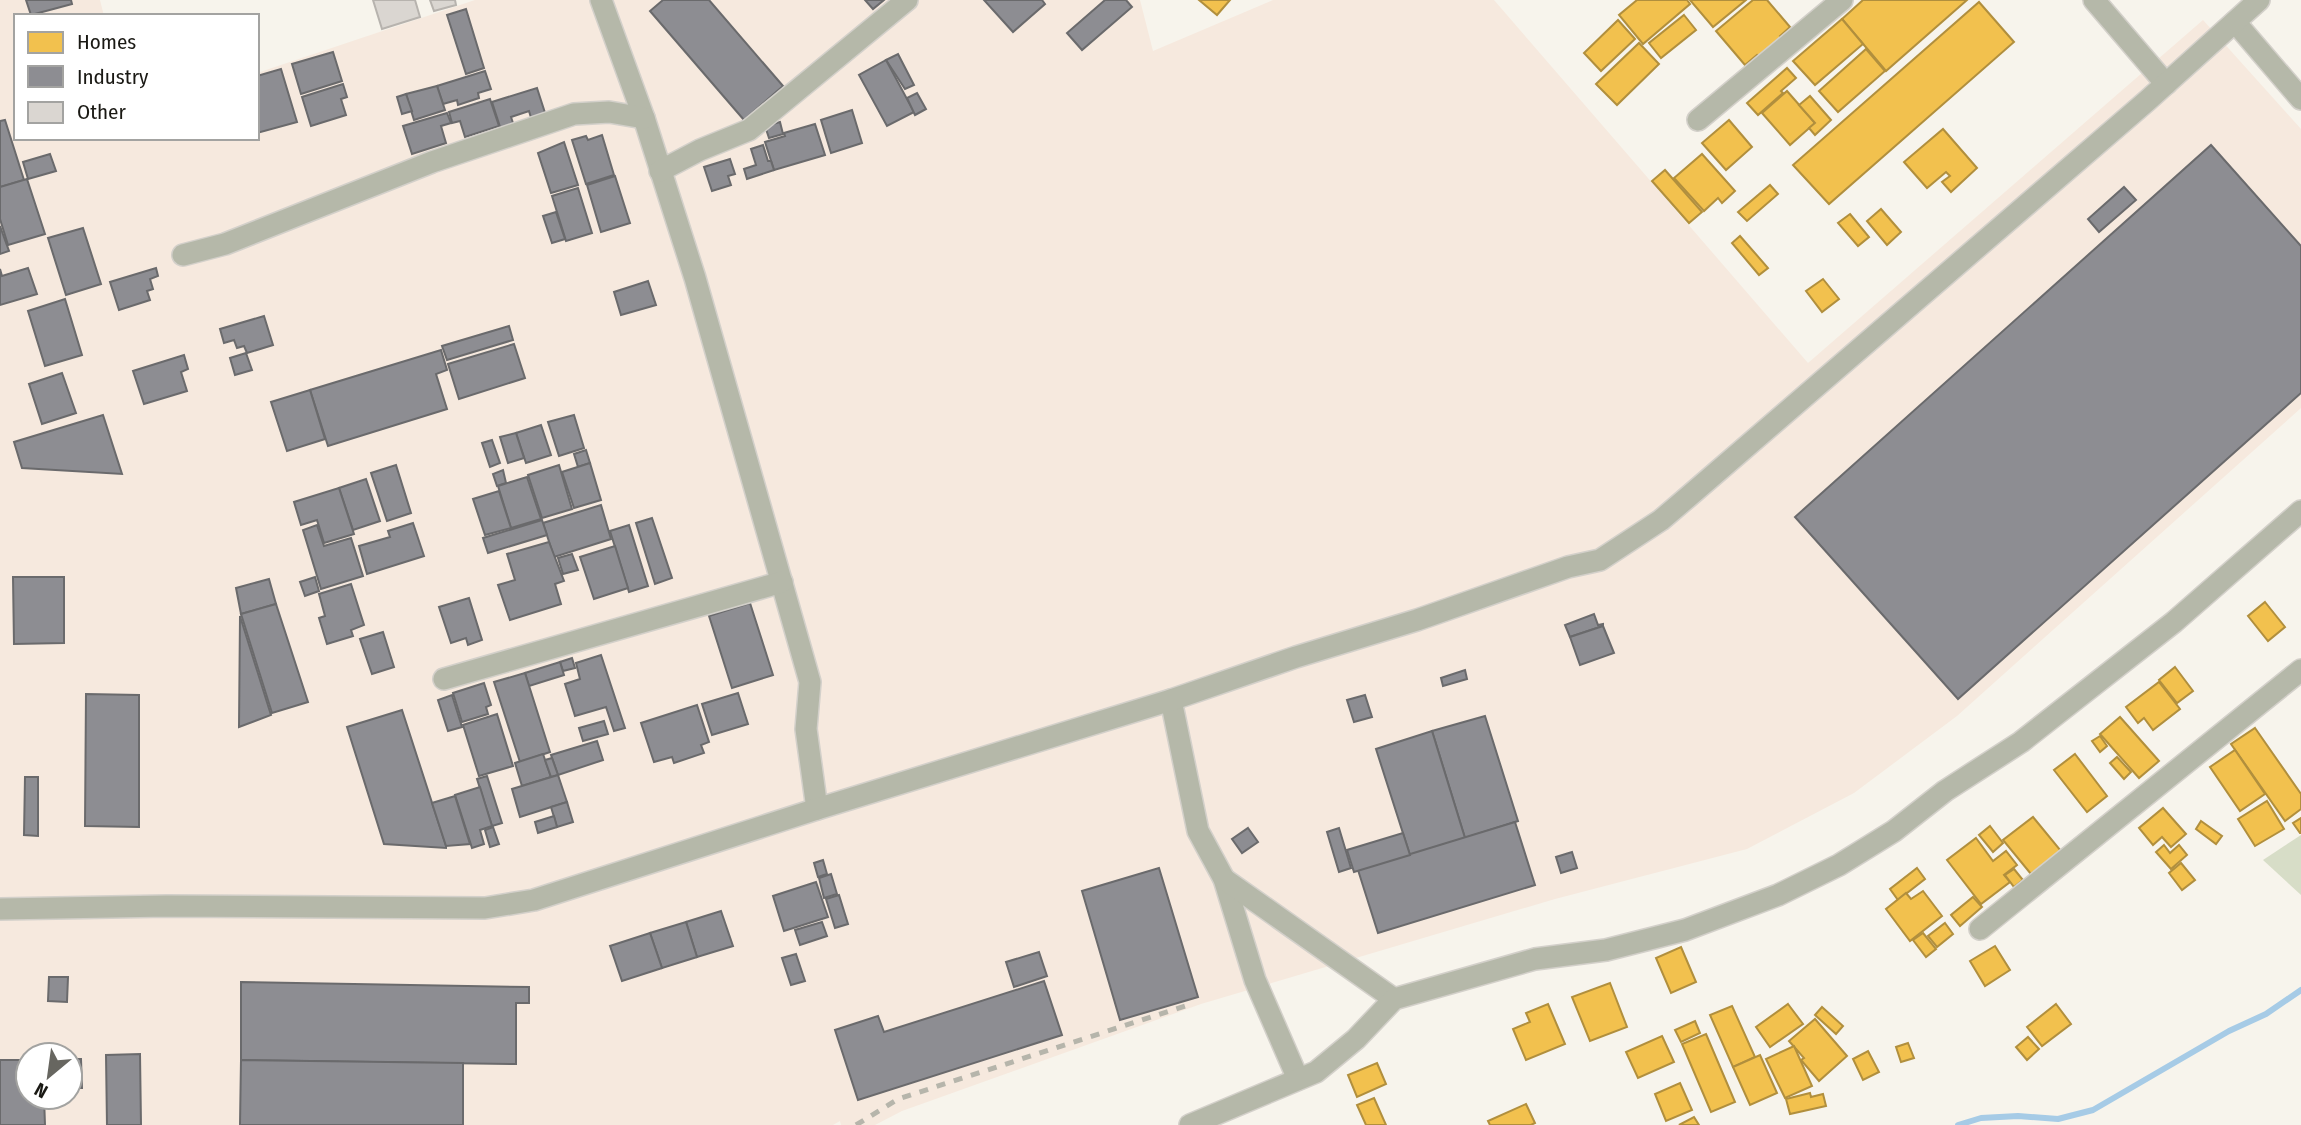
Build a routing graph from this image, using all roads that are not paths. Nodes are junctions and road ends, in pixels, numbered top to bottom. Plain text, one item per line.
1 (601, 0) edge
2 (907, 0) edge
3 (1842, 0) edge
4 (2094, 0) edge
5 (2259, 0) edge
6 (2235, 22) junction
7 (2166, 84) junction
8 (2301, 99) edge
9 (644, 117) junction
10 (1698, 120) dead end
11 (660, 170) junction
12 (183, 255) dead end
13 (2301, 511) edge
14 (782, 583) junction
15 (2301, 670) edge
16 (444, 679) dead end
17 (1171, 700) junction
18 (817, 808) junction
19 (1224, 879) junction
20 (0, 909) edge
21 (1980, 929) dead end
22 (1394, 999) junction
23 (1298, 1079) junction
24 (1190, 1125) edge

1 - 9 street
2 - 11 street
3 - 10 street
4 - 7 street
5 - 6 street
6 - 7 street
6 - 8 street
7 - 17 street
9 - 11 street
9 - 12 street
11 - 14 street
13 - 22 street
14 - 16 street
14 - 18 street
15 - 21 street
17 - 18 street
17 - 19 street
18 - 20 street
19 - 22 street
19 - 23 street
22 - 23 street
23 - 24 street

